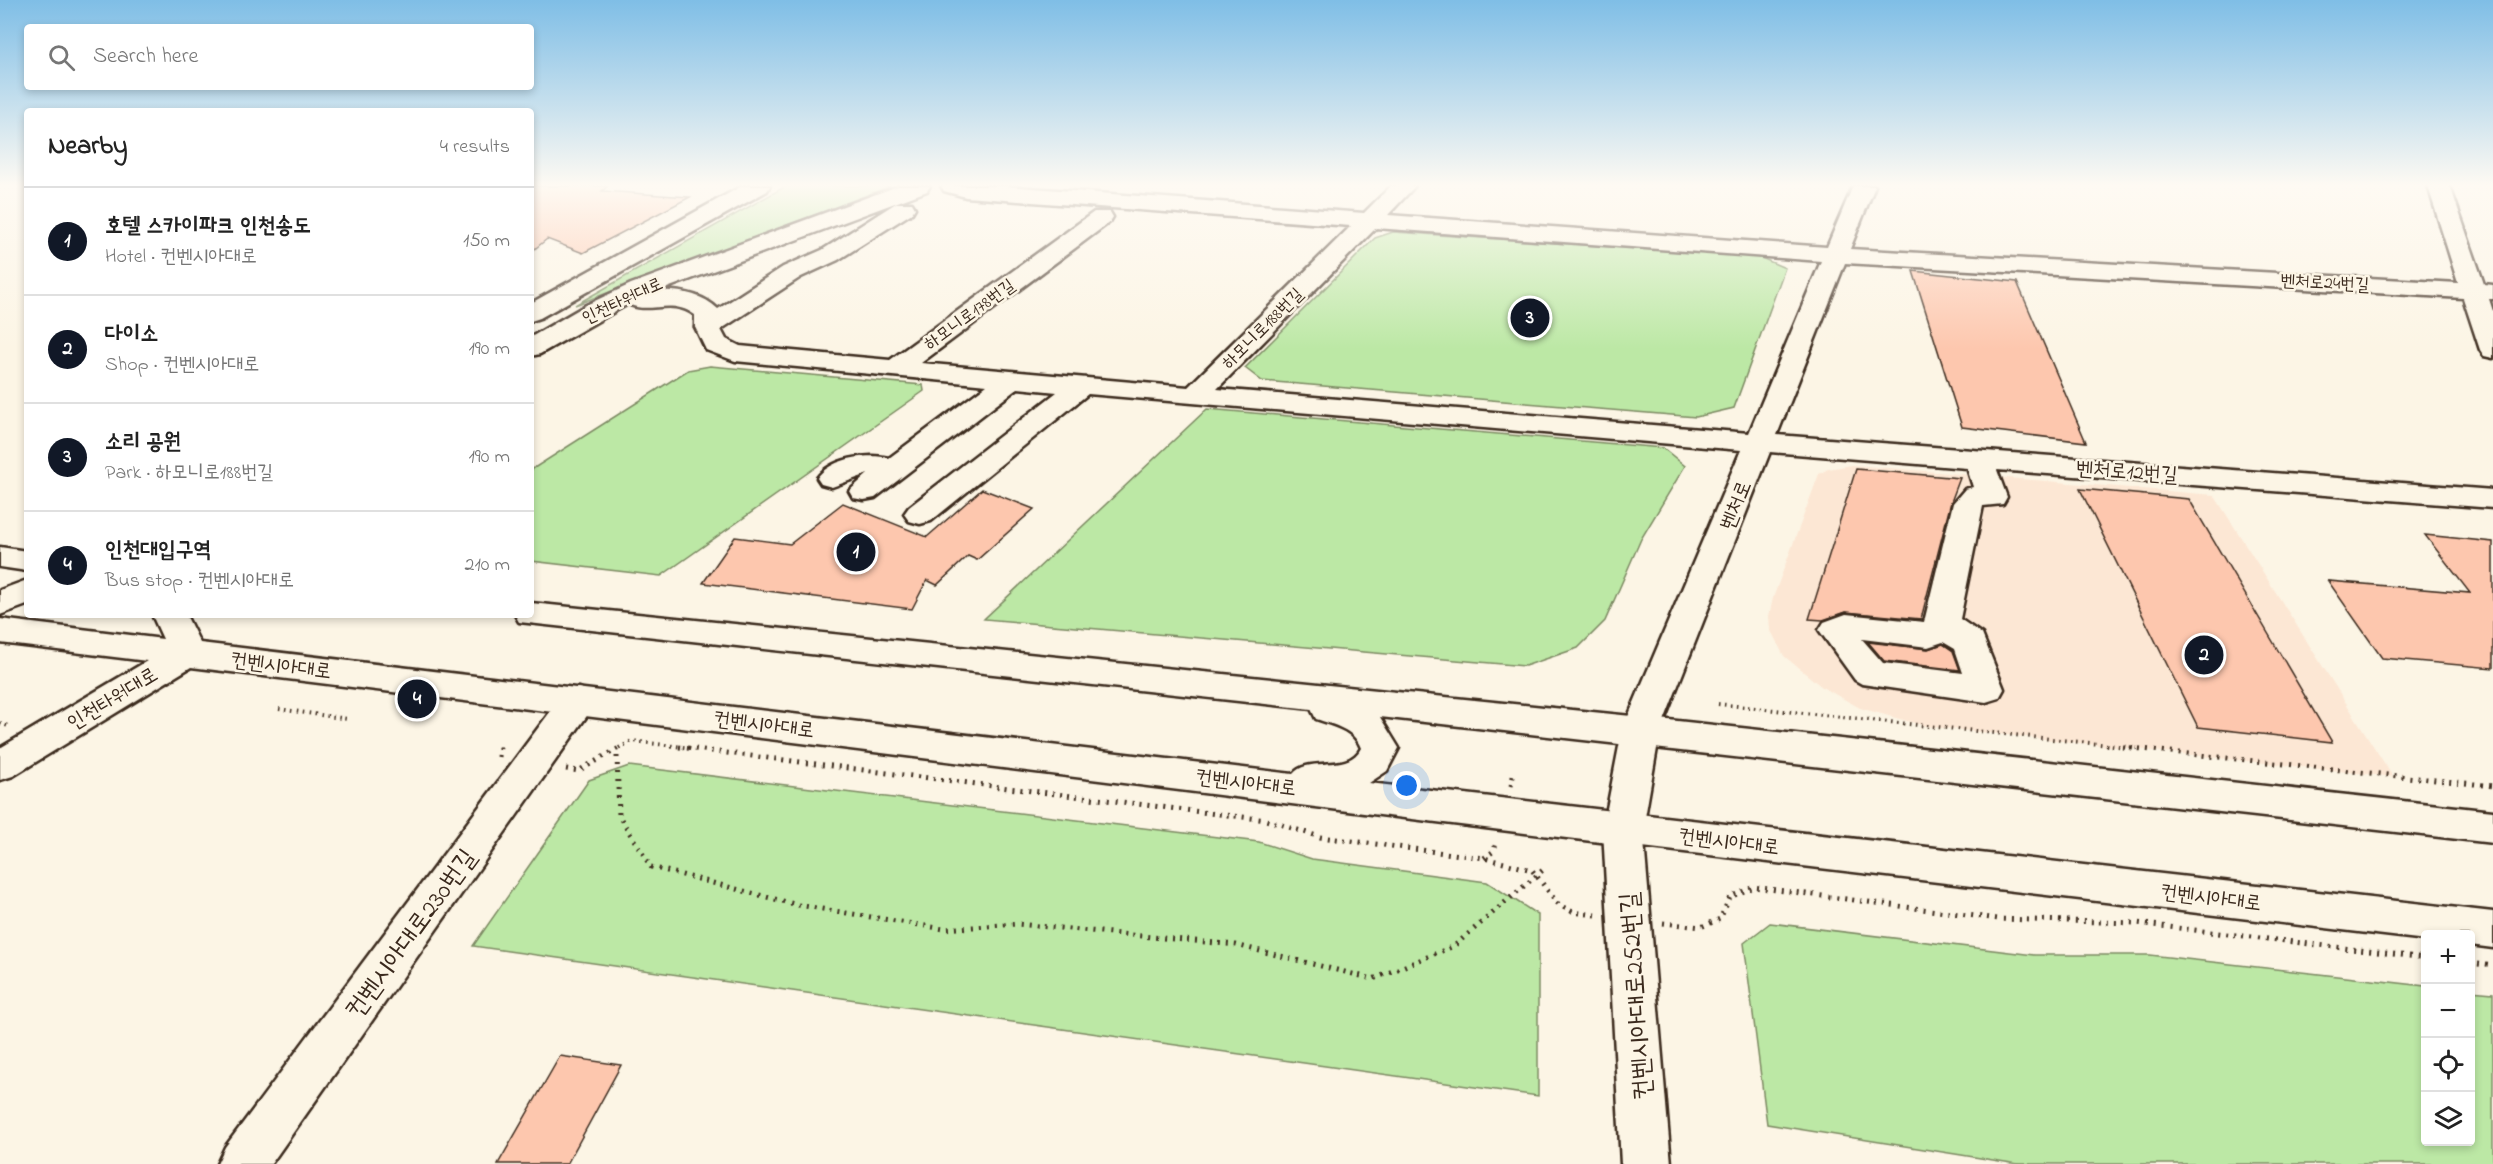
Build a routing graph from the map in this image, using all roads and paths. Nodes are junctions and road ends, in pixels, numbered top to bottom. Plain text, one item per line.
1 (661, 240) edge
2 (773, 240) edge
3 (853, 240) edge
4 (1069, 240) edge
5 (1350, 240) edge
6 (1645, 240) edge
7 (1840, 240) edge
8 (2462, 240) edge
9 (1834, 255) junction
10 (2483, 291) edge
11 (595, 310) junction
12 (534, 311) edge
13 (704, 316) junction
14 (534, 346) edge
15 (2493, 350) edge
16 (894, 369) junction
17 (1013, 379) junction
18 (1083, 385) junction
19 (1197, 394) junction
20 (971, 410) junction
21 (1025, 431) junction
22 (1761, 443) junction
23 (1979, 460) junction
24 (901, 463) junction
25 (832, 478) dead end
26 (959, 483) junction
27 (864, 491) dead end
28 (2493, 499) edge
29 (920, 514) dead end
30 (0, 557) edge
31 (24, 561) edge
32 (24, 592) edge
33 (0, 604) edge
34 (534, 614) edge
35 (170, 618) edge
36 (1943, 619) dead end
37 (0, 631) edge
38 (187, 653) junction
39 (1274, 694) junction
40 (578, 701) junction
41 (1718, 704) dead end
42 (279, 709) dead end
43 (348, 719) dead end
44 (1641, 731) junction
45 (500, 742) dead end
46 (617, 756) dead end
47 (499, 759) dead end
48 (0, 766) edge
49 (578, 771) dead end
50 (1261, 784) junction
51 (2493, 786) edge
52 (2493, 827) edge
53 (1623, 829) junction
54 (1494, 851) dead end
55 (1484, 858) junction
56 (1544, 869) dead end
57 (1573, 912) dead end
58 (1701, 927) dead end
59 (2493, 930) edge
60 (2421, 957) edge
61 (2475, 964) edge
62 (2493, 966) edge
63 (242, 1164) edge
64 (1646, 1164) edge

1 - 12 street, 인천타워대로
2 - 11 street, 인천타워대로
3 - 13 street
4 - 16 street, 하모니로178번길
5 - 19 street, 하모니로188번길
6 - 9 street, 벤처로24번길
7 - 9 street, 벤처로
8 - 10 street
9 - 10 street, 벤처로24번길
9 - 22 street, 벤처로
10 - 15 street
11 - 13 street
11 - 14 street, 인천타워대로
13 - 16 street, 벤처로12번길
16 - 17 street, 벤처로12번길
17 - 18 street, 벤처로12번길
17 - 20 street
18 - 19 street, 벤처로12번길
18 - 21 street
19 - 22 street, 벤처로12번길
20 - 21 street
20 - 24 street
21 - 26 street
22 - 23 street, 벤처로12번길
22 - 44 street, 벤처로
23 - 28 street, 벤처로12번길
23 - 36 street
24 - 25 street
24 - 26 street
24 - 27 street
26 - 29 street
30 - 31 street
32 - 33 street
34 - 39 street
35 - 38 street
37 - 38 street, 컨벤시아대로
38 - 40 street, 컨벤시아대로
38 - 48 street, 인천타워대로
39 - 44 street
39 - 50 street
40 - 50 street, 컨벤시아대로
40 - 63 street, 컨벤시아대로230번길
41 - 51 path
42 - 43 path
44 - 52 street
44 - 53 street, 벤처로
45 - 47 path
46 - 56 path
49 - 55 path
50 - 53 street, 컨벤시아대로
53 - 59 street, 컨벤시아대로
53 - 64 street, 컨벤시아대로252번길
54 - 55 path
55 - 57 path
58 - 60 path
61 - 62 path

